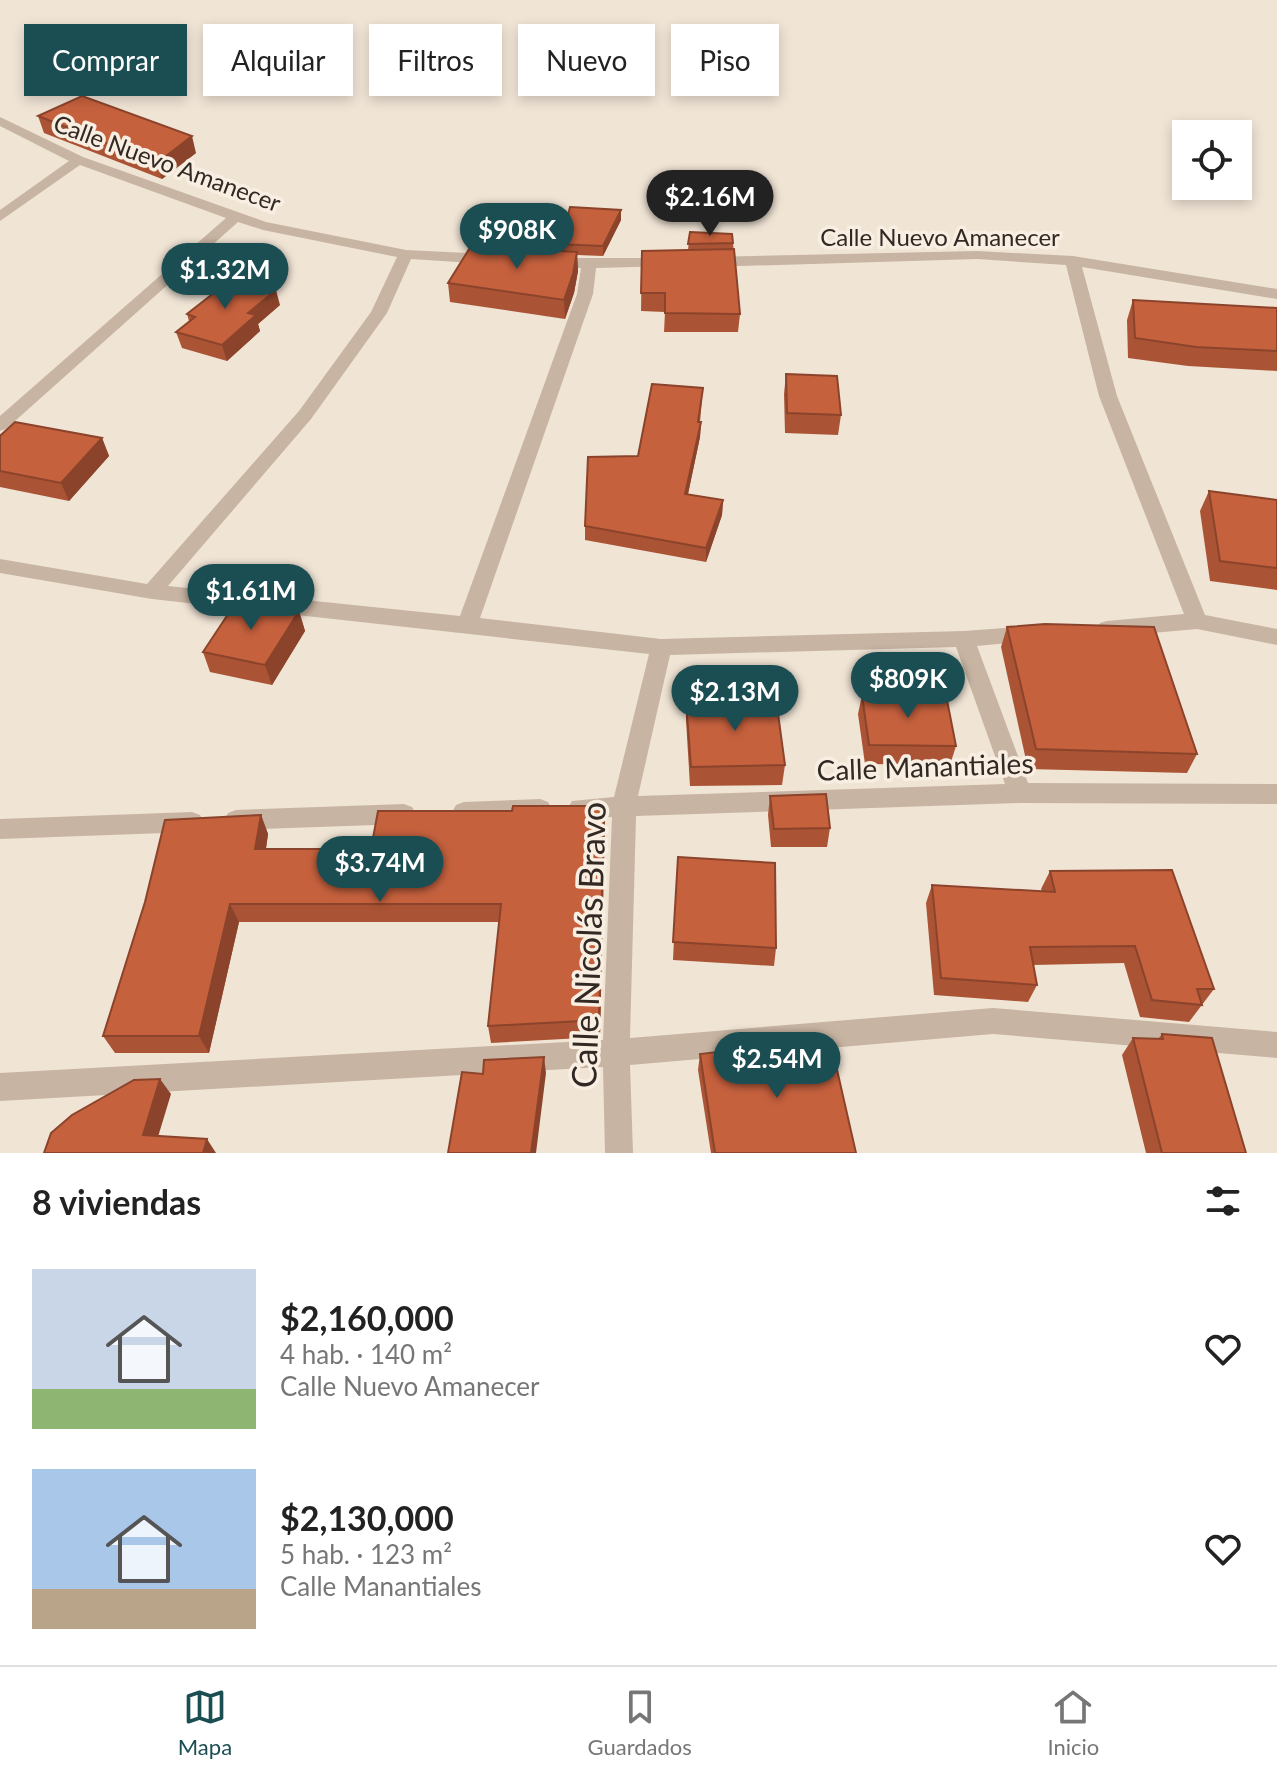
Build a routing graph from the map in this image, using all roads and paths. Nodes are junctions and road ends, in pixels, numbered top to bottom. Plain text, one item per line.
1 (0, 121) edge
2 (78, 160) junction
3 (237, 215) junction
4 (0, 217) edge
5 (406, 254) junction
6 (502, 260) edge
7 (531, 261) edge
8 (1073, 261) junction
9 (589, 264) junction
10 (1277, 294) edge
11 (0, 425) edge
12 (0, 566) edge
13 (152, 592) junction
14 (1197, 621) junction
15 (467, 624) junction
16 (1080, 631) edge
17 (1051, 633) edge
18 (1277, 637) edge
19 (964, 639) junction
20 (661, 647) junction
21 (1020, 793) junction
22 (1277, 794) edge
23 (624, 806) junction
24 (0, 829) edge
25 (1277, 1045) edge
26 (616, 1053) junction
27 (0, 1087) edge
28 (619, 1153) edge

1 - 2 street, Calle Nuevo Amanecer
2 - 3 street, Calle Nuevo Amanecer
2 - 4 street
3 - 5 street, Calle Nuevo Amanecer
3 - 11 street
5 - 6 street, Calle Nuevo Amanecer
5 - 13 street
7 - 9 street, Calle Nuevo Amanecer
8 - 9 street, Calle Nuevo Amanecer
8 - 10 street, Calle Nuevo Amanecer
8 - 14 street
9 - 15 street
12 - 13 street
13 - 15 street
14 - 16 street
14 - 18 street
15 - 20 street
17 - 19 street
19 - 20 street
19 - 21 street
20 - 23 street, Calle Nicolás Bravo
21 - 22 street, Calle Manantiales
21 - 23 street, Calle Manantiales
23 - 24 street, Calle Manantiales
23 - 26 street, Calle Nicolás Bravo
25 - 26 street
26 - 27 street
26 - 28 street, Calle Nicolás Bravo

